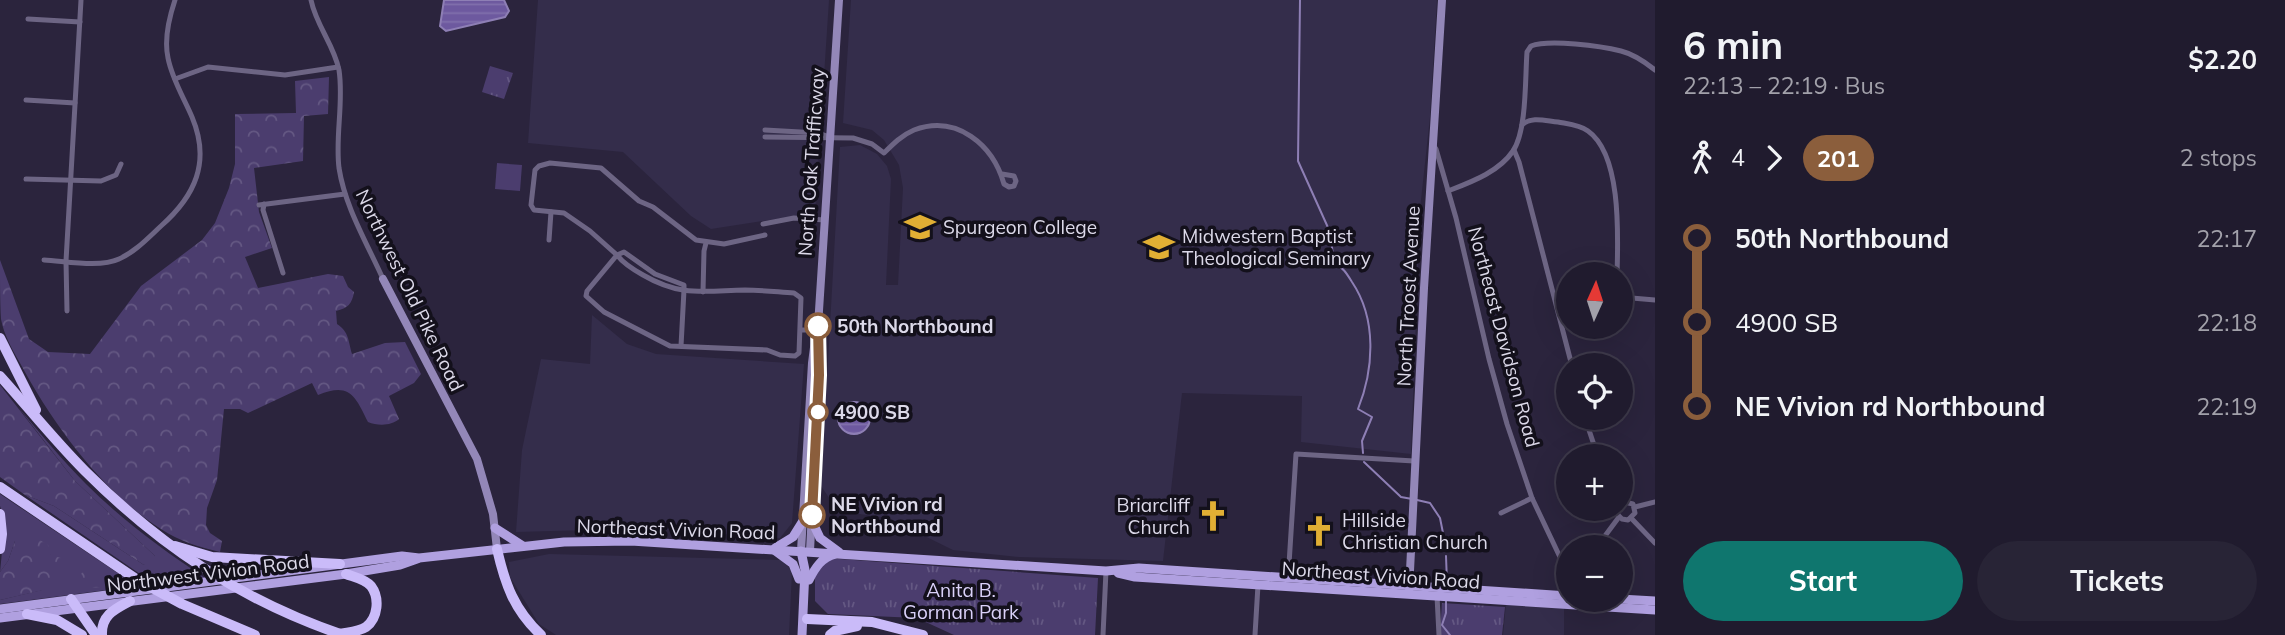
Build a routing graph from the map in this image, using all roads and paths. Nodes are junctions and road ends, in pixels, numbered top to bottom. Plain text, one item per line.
1 (81, 0) edge
2 (175, 0) edge
3 (311, 0) edge
4 (839, 0) edge
5 (1442, 0) edge
6 (28, 19) dead end
7 (80, 22) junction
8 (338, 67) junction
9 (1655, 70) edge
10 (175, 79) junction
11 (26, 100) dead end
12 (75, 103) junction
13 (1521, 128) junction
14 (765, 134) dead end
15 (830, 137) junction
16 (1433, 145) junction
17 (1514, 150) junction
18 (121, 164) dead end
19 (1002, 174) dead end
20 (26, 178) dead end
21 (70, 180) junction
22 (1448, 191) junction
23 (345, 194) junction
24 (551, 212) junction
25 (825, 220) junction
26 (764, 224) dead end
27 (765, 235) dead end
28 (549, 240) dead end
29 (706, 243) junction
30 (617, 254) junction
31 (44, 260) dead end
32 (66, 261) junction
33 (1618, 262) edge
34 (284, 273) dead end
35 (383, 279) joint
36 (684, 290) junction
37 (703, 292) junction
38 (1633, 298) edge
39 (1655, 300) edge
40 (1556, 301) edge
41 (66, 311) dead end
42 (801, 321) junction
43 (818, 326) junction
44 (801, 330) junction
45 (0, 338) edge
46 (681, 346) junction
47 (0, 376) edge
48 (44, 425) junction
49 (1414, 461) junction
50 (0, 487) edge
51 (1532, 498) junction
52 (1655, 502) edge
53 (1635, 507) joint
54 (1501, 513) dead end
55 (0, 514) edge
56 (1633, 516) edge
57 (807, 521) junction
58 (1633, 521) edge
59 (495, 528) junction
60 (163, 541) junction
61 (1655, 543) edge
62 (525, 547) junction
63 (0, 549) edge
64 (497, 549) junction
65 (773, 549) junction
66 (1556, 549) edge
67 (805, 551) junction
68 (840, 553) junction
69 (343, 569) junction
70 (1106, 571) junction
71 (804, 580) junction
72 (1288, 582) junction
73 (1258, 585) junction
74 (1409, 590) junction
75 (1437, 592) junction
76 (1556, 596) edge
77 (1633, 600) edge
78 (130, 601) junction
79 (1556, 601) edge
80 (1655, 601) edge
81 (75, 603) junction
82 (1633, 608) edge
83 (0, 609) edge
84 (1655, 610) edge
85 (27, 614) junction
86 (0, 618) edge
87 (211, 618) junction
88 (807, 619) junction
89 (341, 634) edge
90 (82, 635) edge
91 (96, 635) edge
92 (102, 635) edge
93 (237, 635) edge
94 (255, 635) edge
95 (541, 635) edge
96 (796, 635) edge
97 (804, 635) edge
98 (830, 635) edge
99 (907, 635) edge
100 (923, 635) edge
101 (1102, 635) edge
102 (1255, 635) edge
103 (1439, 635) edge

1 - 7 street
2 - 10 street
3 - 8 street, Northwest Old Pike Road
4 - 15 street, North Oak Trafficway
5 - 16 street, North Troost Avenue
6 - 7 street
7 - 12 street
8 - 10 street
8 - 23 street, Northwest Old Pike Road
9 - 13 street
10 - 32 street
11 - 12 street
12 - 21 street
13 - 17 street
13 - 33 street
14 - 15 street
15 - 19 street
15 - 25 street, North Oak Trafficway
16 - 22 street, Northeast Davidson Road
16 - 49 street, North Troost Avenue
17 - 22 street
17 - 40 street
18 - 21 street
20 - 21 street
21 - 32 street
22 - 51 street, Northeast Davidson Road
23 - 34 street
23 - 35 street, Northwest Old Pike Road
24 - 28 street
24 - 29 street
24 - 30 street
25 - 26 street
25 - 43 street, North Oak Trafficway
27 - 29 street
29 - 37 street
30 - 36 street
30 - 46 street
31 - 32 street
32 - 41 street
35 - 59 street, Northwest Old Pike Road
36 - 37 street
36 - 46 street
37 - 42 street
38 - 39 street
42 - 43 street
42 - 44 street
43 - 44 street
43 - 57 street, North Oak Trafficway
44 - 46 street
45 - 48 highway
47 - 48 highway
48 - 60 highway
49 - 72 street
49 - 74 street, North Troost Avenue
50 - 87 highway
51 - 54 street
51 - 66 street, Northeast Davidson Road
52 - 53 street
53 - 56 street
55 - 63 highway
57 - 65 main road
57 - 67 street, North Oak Trafficway
57 - 68 main road
58 - 61 street
59 - 62 main road
59 - 64 street, Northwest Old Pike Road
60 - 69 highway
60 - 89 highway
62 - 64 main road, Northeast Vivion Road
62 - 65 main road, Northeast Vivion Road
64 - 69 main road, Northwest Vivion Road
64 - 95 highway
65 - 67 main road, Northeast Vivion Road
65 - 71 main road
67 - 68 main road, Northeast Vivion Road
67 - 71 main road, North Oak Trafficway
67 - 97 main road
68 - 70 main road, Northeast Vivion Road
68 - 71 main road
69 - 78 main road, Northwest Vivion Road
69 - 81 main road, Northwest Vivion Road
69 - 89 highway
70 - 72 main road, Northeast Vivion Road
70 - 73 main road, Northeast Vivion Road
70 - 101 street
71 - 88 main road, North Oak Trafficway
71 - 96 main road, North Oak Trafficway
72 - 73 main road, Northeast Vivion Road
72 - 74 main road, Northeast Vivion Road
73 - 102 street
74 - 75 main road, Northeast Vivion Road
75 - 76 main road, Northeast Vivion Road
75 - 79 main road, Northeast Vivion Road
75 - 103 street
77 - 80 main road
78 - 81 main road, Northwest Vivion Road
78 - 92 highway
81 - 83 main road, Northwest Vivion Road
81 - 85 main road, Northwest Vivion Road
81 - 91 highway
82 - 84 main road, Northeast Vivion Road
85 - 86 main road, Northwest Vivion Road
85 - 90 highway
87 - 93 highway
87 - 94 highway
88 - 97 main road, North Oak Trafficway
88 - 100 highway
98 - 99 highway

